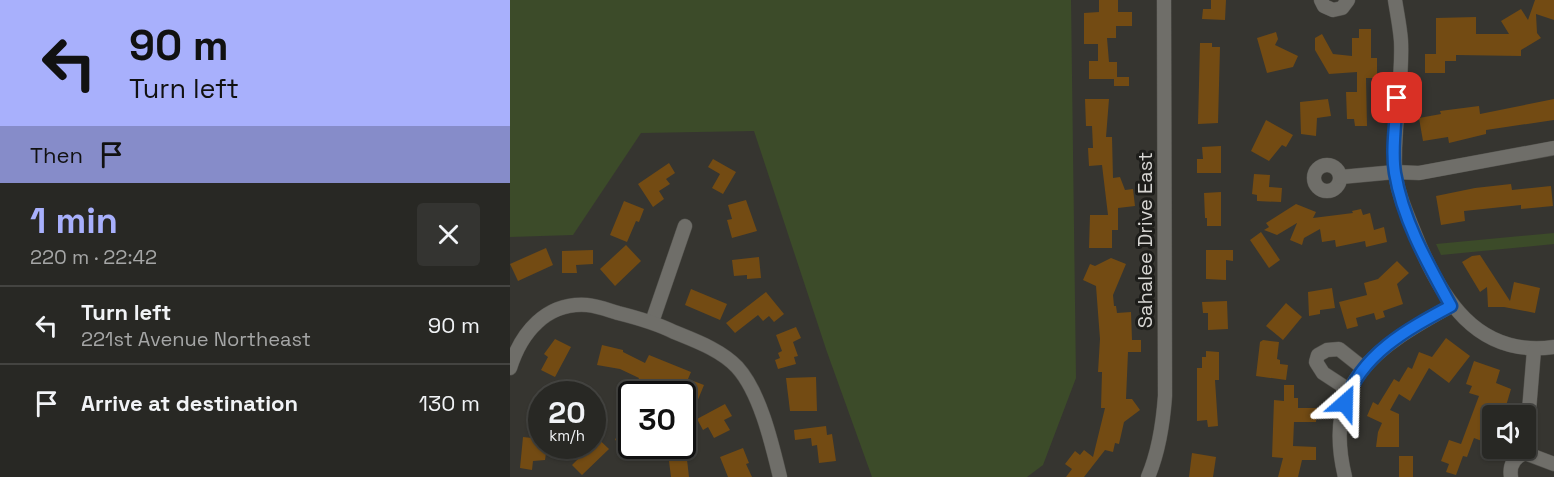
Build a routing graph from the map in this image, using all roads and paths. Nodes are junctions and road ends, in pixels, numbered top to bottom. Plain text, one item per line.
1 (1164, 0) edge
2 (1321, 0) edge
3 (1348, 0) edge
4 (1395, 0) edge
5 (1554, 148) edge
6 (1395, 172) junction
7 (1341, 177) dead end
8 (685, 226) dead end
9 (1451, 306) junction
10 (652, 322) junction
11 (1554, 347) edge
12 (1534, 350) junction
13 (510, 368) edge
14 (1364, 368) junction
15 (1349, 390) junction
16 (1529, 405) edge
17 (1536, 455) edge
18 (1515, 459) edge
19 (1554, 464) edge
20 (780, 477) edge
21 (1148, 477) edge
22 (1345, 477) edge
23 (1510, 477) edge

1 - 21 street, Sahalee Drive East
2 - 3 street
4 - 6 street
5 - 6 street
6 - 7 street
6 - 9 street
8 - 10 street
9 - 12 street
9 - 14 street
10 - 13 street
10 - 20 street
11 - 12 street
12 - 16 street
14 - 15 street
14 - 15 street
15 - 22 street
17 - 19 street
18 - 23 street

